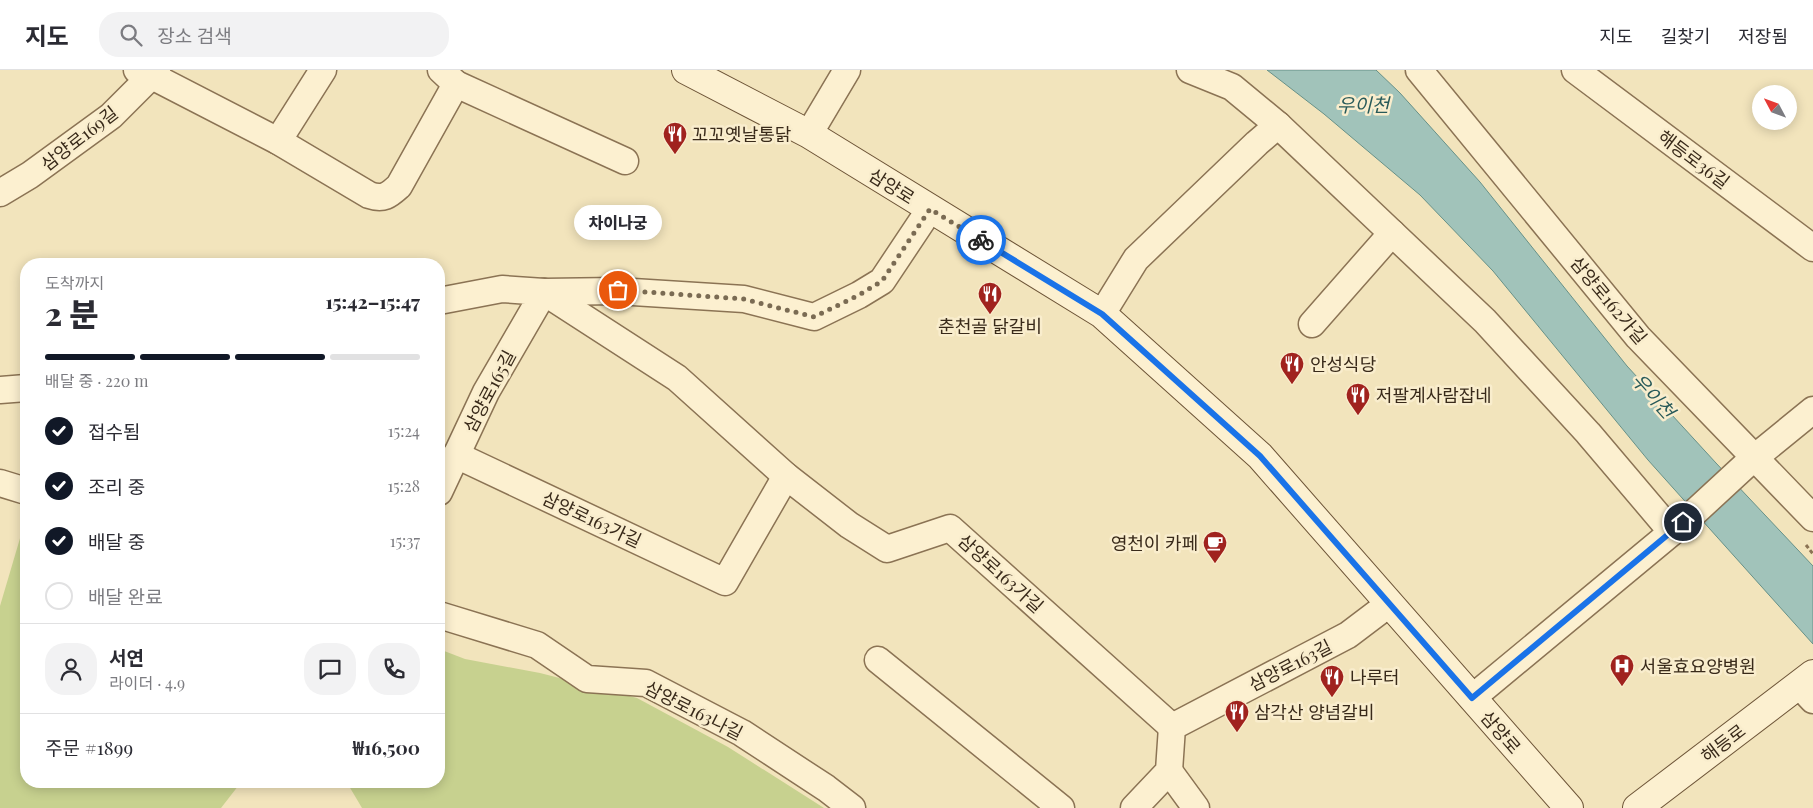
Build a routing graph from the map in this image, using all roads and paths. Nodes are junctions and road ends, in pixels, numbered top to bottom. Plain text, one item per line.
1 (323, 70) edge
2 (686, 70) edge
3 (847, 70) edge
4 (1190, 70) edge
5 (1419, 70) edge
6 (1575, 70) edge
7 (148, 72) edge
8 (448, 77) edge
9 (1278, 125) junction
10 (809, 134) junction
11 (278, 141) junction
12 (625, 161) dead end
13 (0, 193) edge
14 (930, 209) junction
15 (1392, 233) junction
16 (1813, 248) edge
17 (544, 292) junction
18 (445, 300) edge
19 (1102, 314) junction
20 (1312, 324) dead end
21 (20, 388) edge
22 (0, 390) edge
23 (1813, 410) edge
24 (456, 455) junction
25 (1752, 460) junction
26 (786, 476) junction
27 (445, 479) edge
28 (0, 483) edge
29 (20, 489) edge
30 (1813, 518) edge
31 (1678, 527) junction
32 (1389, 604) junction
33 (445, 617) edge
34 (878, 660) dead end
35 (1808, 684) edge
36 (1472, 698) junction
37 (1172, 727) junction
38 (1169, 770) junction
39 (852, 808) edge
40 (1061, 808) edge
41 (1134, 808) edge
42 (1196, 808) edge
43 (1569, 808) edge
44 (1637, 808) edge

1 - 11 street
2 - 10 main road, 삼양로
3 - 10 street
4 - 9 street
5 - 25 street, 삼양로162가길
6 - 16 street, 해등로36길
7 - 11 street
7 - 13 street, 삼양로169길
8 - 11 street
8 - 12 street
9 - 15 street
9 - 19 street
10 - 14 main road, 삼양로
14 - 17 street
14 - 19 main road, 삼양로
15 - 20 street
15 - 31 street
17 - 18 street
17 - 24 street, 삼양로165길
17 - 26 street, 삼양로163가길
19 - 32 main road, 삼양로
21 - 22 street
23 - 25 street
24 - 26 street, 삼양로163가길
24 - 27 street, 삼양로165길
25 - 30 street, 삼양로162가길
25 - 31 street
26 - 37 street, 삼양로163가길
28 - 29 street
31 - 36 street
32 - 36 main road, 삼양로
32 - 37 street, 삼양로163길
33 - 39 street, 삼양로163나길
34 - 40 street
35 - 44 main road, 해등로
36 - 43 main road, 삼양로
37 - 38 street
38 - 41 street
38 - 42 street

